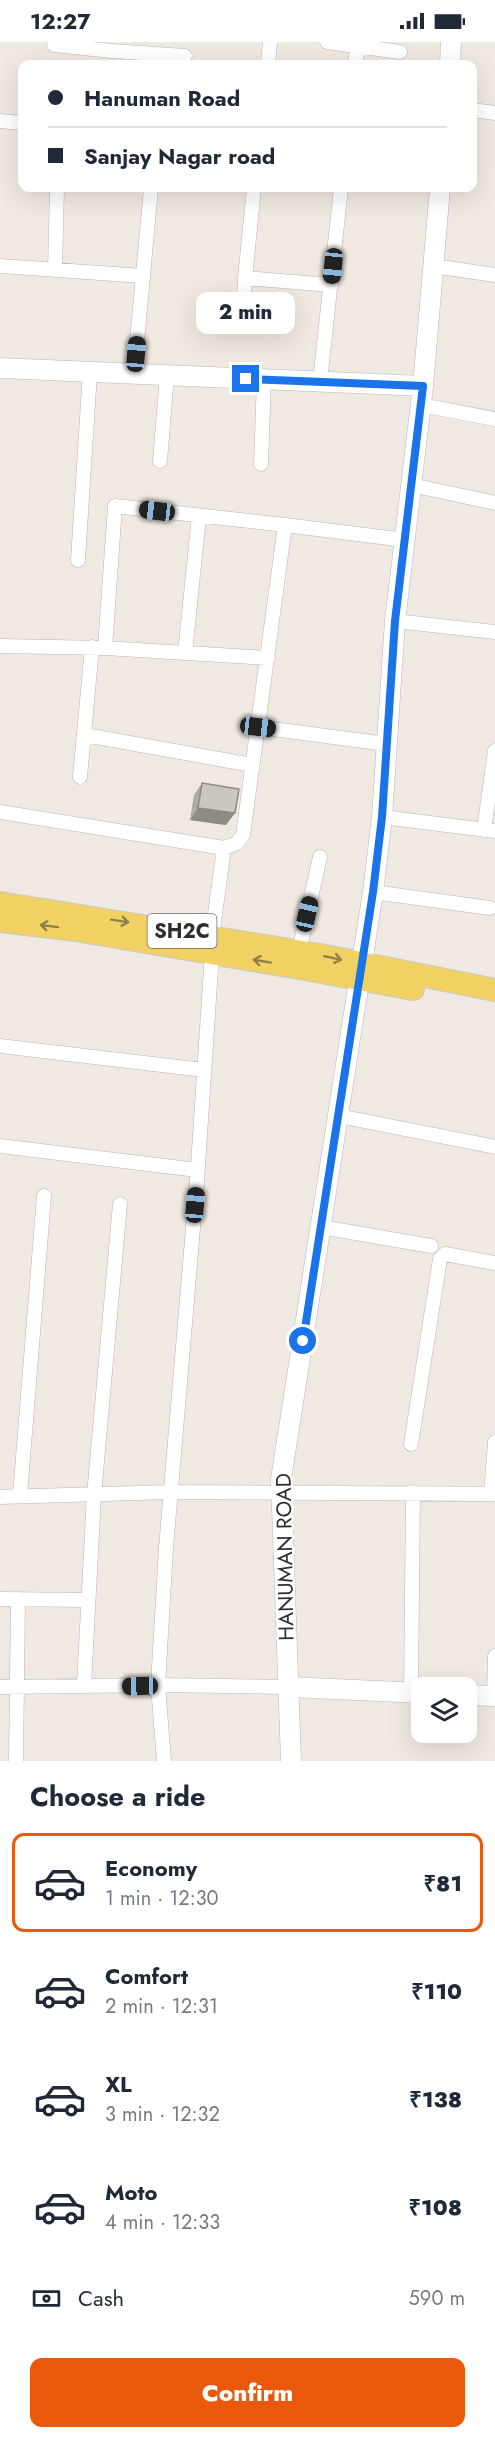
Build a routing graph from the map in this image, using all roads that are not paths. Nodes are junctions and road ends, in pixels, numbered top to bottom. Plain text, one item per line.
1 (270, 42) edge
2 (327, 42) edge
3 (451, 42) edge
4 (357, 44) edge
5 (54, 45) dead end
6 (400, 52) dead end
7 (186, 54) edge
8 (268, 60) edge
9 (355, 60) edge
10 (450, 60) edge
11 (477, 111) edge
12 (495, 113) edge
13 (0, 121) edge
14 (18, 123) edge
15 (57, 192) edge
16 (151, 192) edge
17 (254, 192) edge
18 (341, 192) edge
19 (440, 192) edge
20 (0, 266) edge
21 (433, 266) junction
22 (56, 270) junction
23 (495, 275) edge
24 (143, 276) junction
25 (246, 278) junction
26 (331, 285) junction
27 (243, 312) dead end
28 (0, 368) edge
29 (90, 372) junction
30 (134, 374) junction
31 (167, 375) junction
32 (264, 379) junction
33 (320, 381) junction
34 (422, 395) junction
35 (495, 419) edge
36 (160, 461) dead end
37 (261, 464) dead end
38 (411, 485) junction
39 (495, 503) edge
40 (199, 516) junction
41 (285, 525) junction
42 (405, 540) junction
43 (78, 560) dead end
44 (395, 621) junction
45 (495, 632) edge
46 (0, 646) edge
47 (98, 648) junction
48 (185, 653) junction
49 (268, 658) junction
50 (258, 727) junction
51 (85, 735) junction
52 (386, 744) junction
53 (495, 751) edge
54 (252, 765) junction
55 (80, 777) dead end
56 (0, 812) edge
57 (382, 817) junction
58 (490, 831) edge
59 (224, 848) junction
60 (320, 857) dead end
61 (373, 892) junction
62 (490, 908) dead end
63 (4, 912) edge
64 (212, 944) junction
65 (299, 951) junction
66 (362, 972) junction
67 (495, 990) edge
68 (495, 1004) edge
69 (0, 1046) edge
70 (204, 1070) junction
71 (339, 1116) junction
72 (0, 1146) edge
73 (495, 1147) edge
74 (197, 1170) junction
75 (44, 1196) dead end
76 (120, 1204) dead end
77 (321, 1227) junction
78 (431, 1246) dead end
79 (495, 1263) edge
80 (495, 1442) edge
81 (411, 1444) dead end
82 (171, 1492) junction
83 (413, 1492) junction
84 (281, 1494) junction
85 (493, 1494) edge
86 (20, 1495) junction
87 (94, 1495) junction
88 (0, 1497) edge
89 (0, 1599) edge
90 (18, 1599) junction
91 (88, 1600) junction
92 (495, 1656) edge
93 (416, 1677) edge
94 (158, 1685) junction
95 (84, 1686) junction
96 (0, 1687) edge
97 (16, 1687) junction
98 (289, 1687) junction
99 (411, 1693) edge
100 (477, 1695) edge
101 (495, 1696) edge
102 (16, 1761) edge
103 (164, 1761) edge
104 (291, 1761) edge

1 - 8 street
2 - 4 street
3 - 10 street
4 - 6 street
4 - 9 street
5 - 7 street
11 - 12 street
13 - 14 street
15 - 22 street
16 - 24 street
17 - 25 street
18 - 26 street
19 - 21 street, HANUMAN ROAD
20 - 22 street
21 - 23 street
21 - 34 street, HANUMAN ROAD
22 - 24 street
24 - 30 street
25 - 26 street
25 - 27 street
26 - 33 street
28 - 29 street
29 - 30 street
29 - 43 street
30 - 31 street
31 - 32 street
31 - 36 street
32 - 33 street
32 - 37 street
33 - 34 street
34 - 35 street
34 - 38 street, HANUMAN ROAD
38 - 39 street
38 - 42 street, HANUMAN ROAD
40 - 41 street
40 - 47 street
40 - 48 street
41 - 42 street
41 - 49 street
42 - 44 street, HANUMAN ROAD
44 - 45 street
44 - 52 street, HANUMAN ROAD
46 - 47 street
47 - 48 street
47 - 51 street
48 - 49 street
49 - 50 street
50 - 52 street
50 - 54 street
51 - 54 street
51 - 55 street
52 - 57 street, HANUMAN ROAD
53 - 58 street
54 - 59 street
56 - 59 street
57 - 58 street
57 - 61 street, HANUMAN ROAD
59 - 64 street
60 - 65 street
61 - 62 street
61 - 66 street, HANUMAN ROAD
63 - 64 main road, SH2C
64 - 65 main road, SH2C
66 -> 64 main road, SH2C
64 - 70 street
65 -> 66 main road, SH2C
66 - 67 main road, SH2C
66 - 68 main road, SH2C
66 - 71 street, HANUMAN ROAD
69 - 70 street
70 - 74 street
71 - 73 street
71 - 77 street, HANUMAN ROAD
72 - 74 street
74 - 82 street
75 - 86 street
76 - 87 street
77 - 78 street
77 - 84 street, HANUMAN ROAD
79 - 81 street
80 - 85 street
82 - 84 street
82 - 87 street
82 - 94 street
83 - 84 street
83 - 85 street
83 - 93 street
84 - 98 street, HANUMAN ROAD
86 - 87 street
86 - 88 street
87 - 91 street
89 - 90 street
90 - 91 street
90 - 97 street
91 - 95 street
92 - 101 street
94 - 95 street
94 - 98 street
94 - 103 street
95 - 97 street
96 - 97 street
97 - 102 street
98 - 99 street
98 - 104 street, HANUMAN ROAD
100 - 101 street

